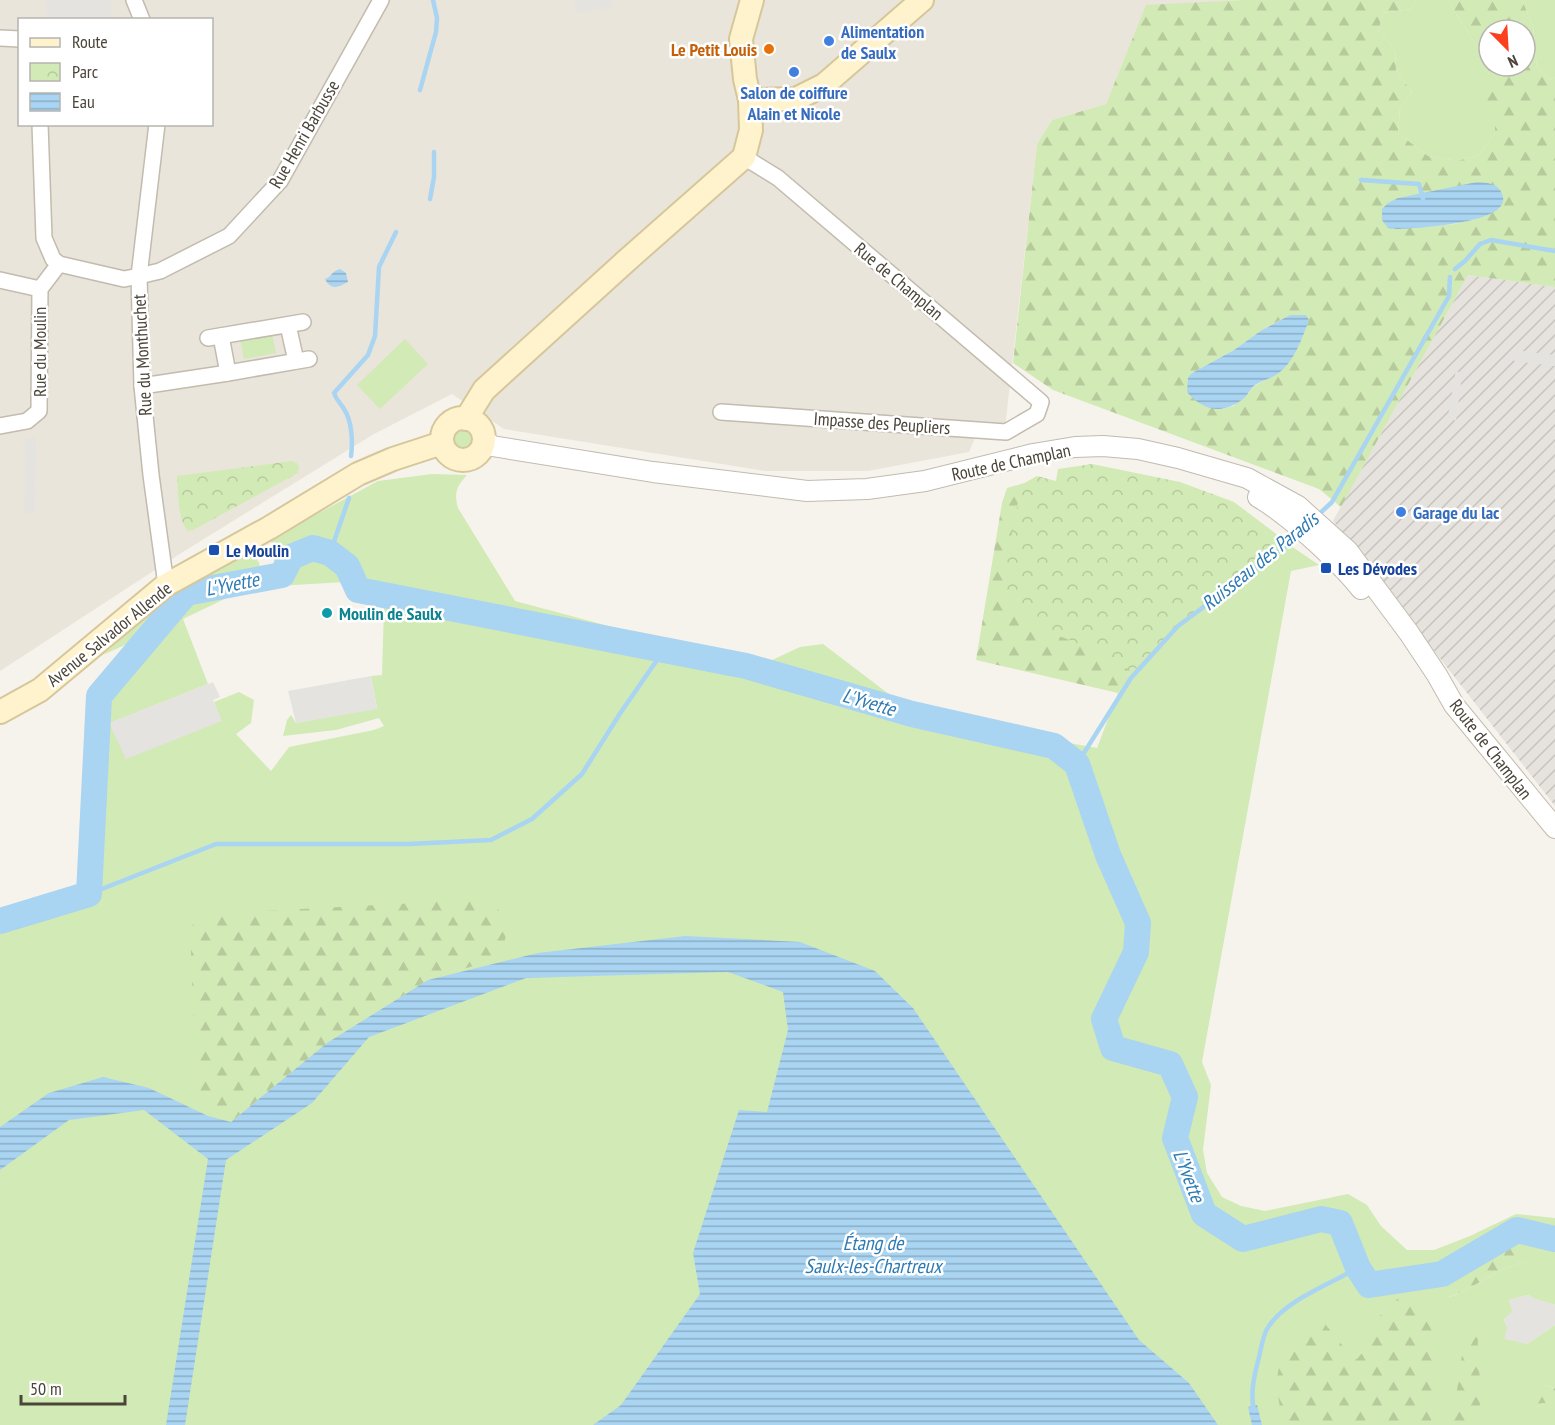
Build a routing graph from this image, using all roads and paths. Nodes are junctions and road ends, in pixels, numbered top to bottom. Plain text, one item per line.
1 (134, 0) edge
2 (381, 0) edge
3 (752, 0) edge
4 (922, 0) edge
5 (141, 18) edge
6 (0, 38) edge
7 (18, 39) edge
8 (750, 100) junction
9 (40, 126) edge
10 (158, 126) edge
11 (744, 157) junction
12 (59, 264) junction
13 (139, 276) junction
14 (0, 280) edge
15 (40, 289) junction
16 (228, 373) junction
17 (142, 386) junction
18 (721, 412) dead end
19 (1038, 414) joint
20 (466, 418) junction
21 (0, 426) edge
22 (485, 440) junction
23 (442, 443) junction
24 (166, 585) junction
25 (0, 712) edge
26 (1555, 828) edge

1 - 5 street
2 - 13 street, Rue Henri Barbusse
3 - 8 main road
4 - 8 main road
6 - 7 street
8 - 11 main road
9 - 12 street
10 - 13 street, Rue du Monthuchet
11 - 19 street, Rue de Champlan
11 - 20 main road
12 - 13 street, Rue Henri Barbusse
12 - 15 street, Rue du Moulin
13 - 17 street, Rue du Monthuchet
14 - 15 street
15 - 21 street, Rue du Moulin
16 - 16 street
16 - 17 street
17 - 24 street, Rue du Monthuchet
18 - 19 street, Impasse des Peupliers
20 - 22 main road
20 - 23 main road
22 - 23 main road
22 - 26 street, Route de Champlan
23 - 24 main road, Avenue Salvador Allende
24 - 25 main road, Avenue Salvador Allende

